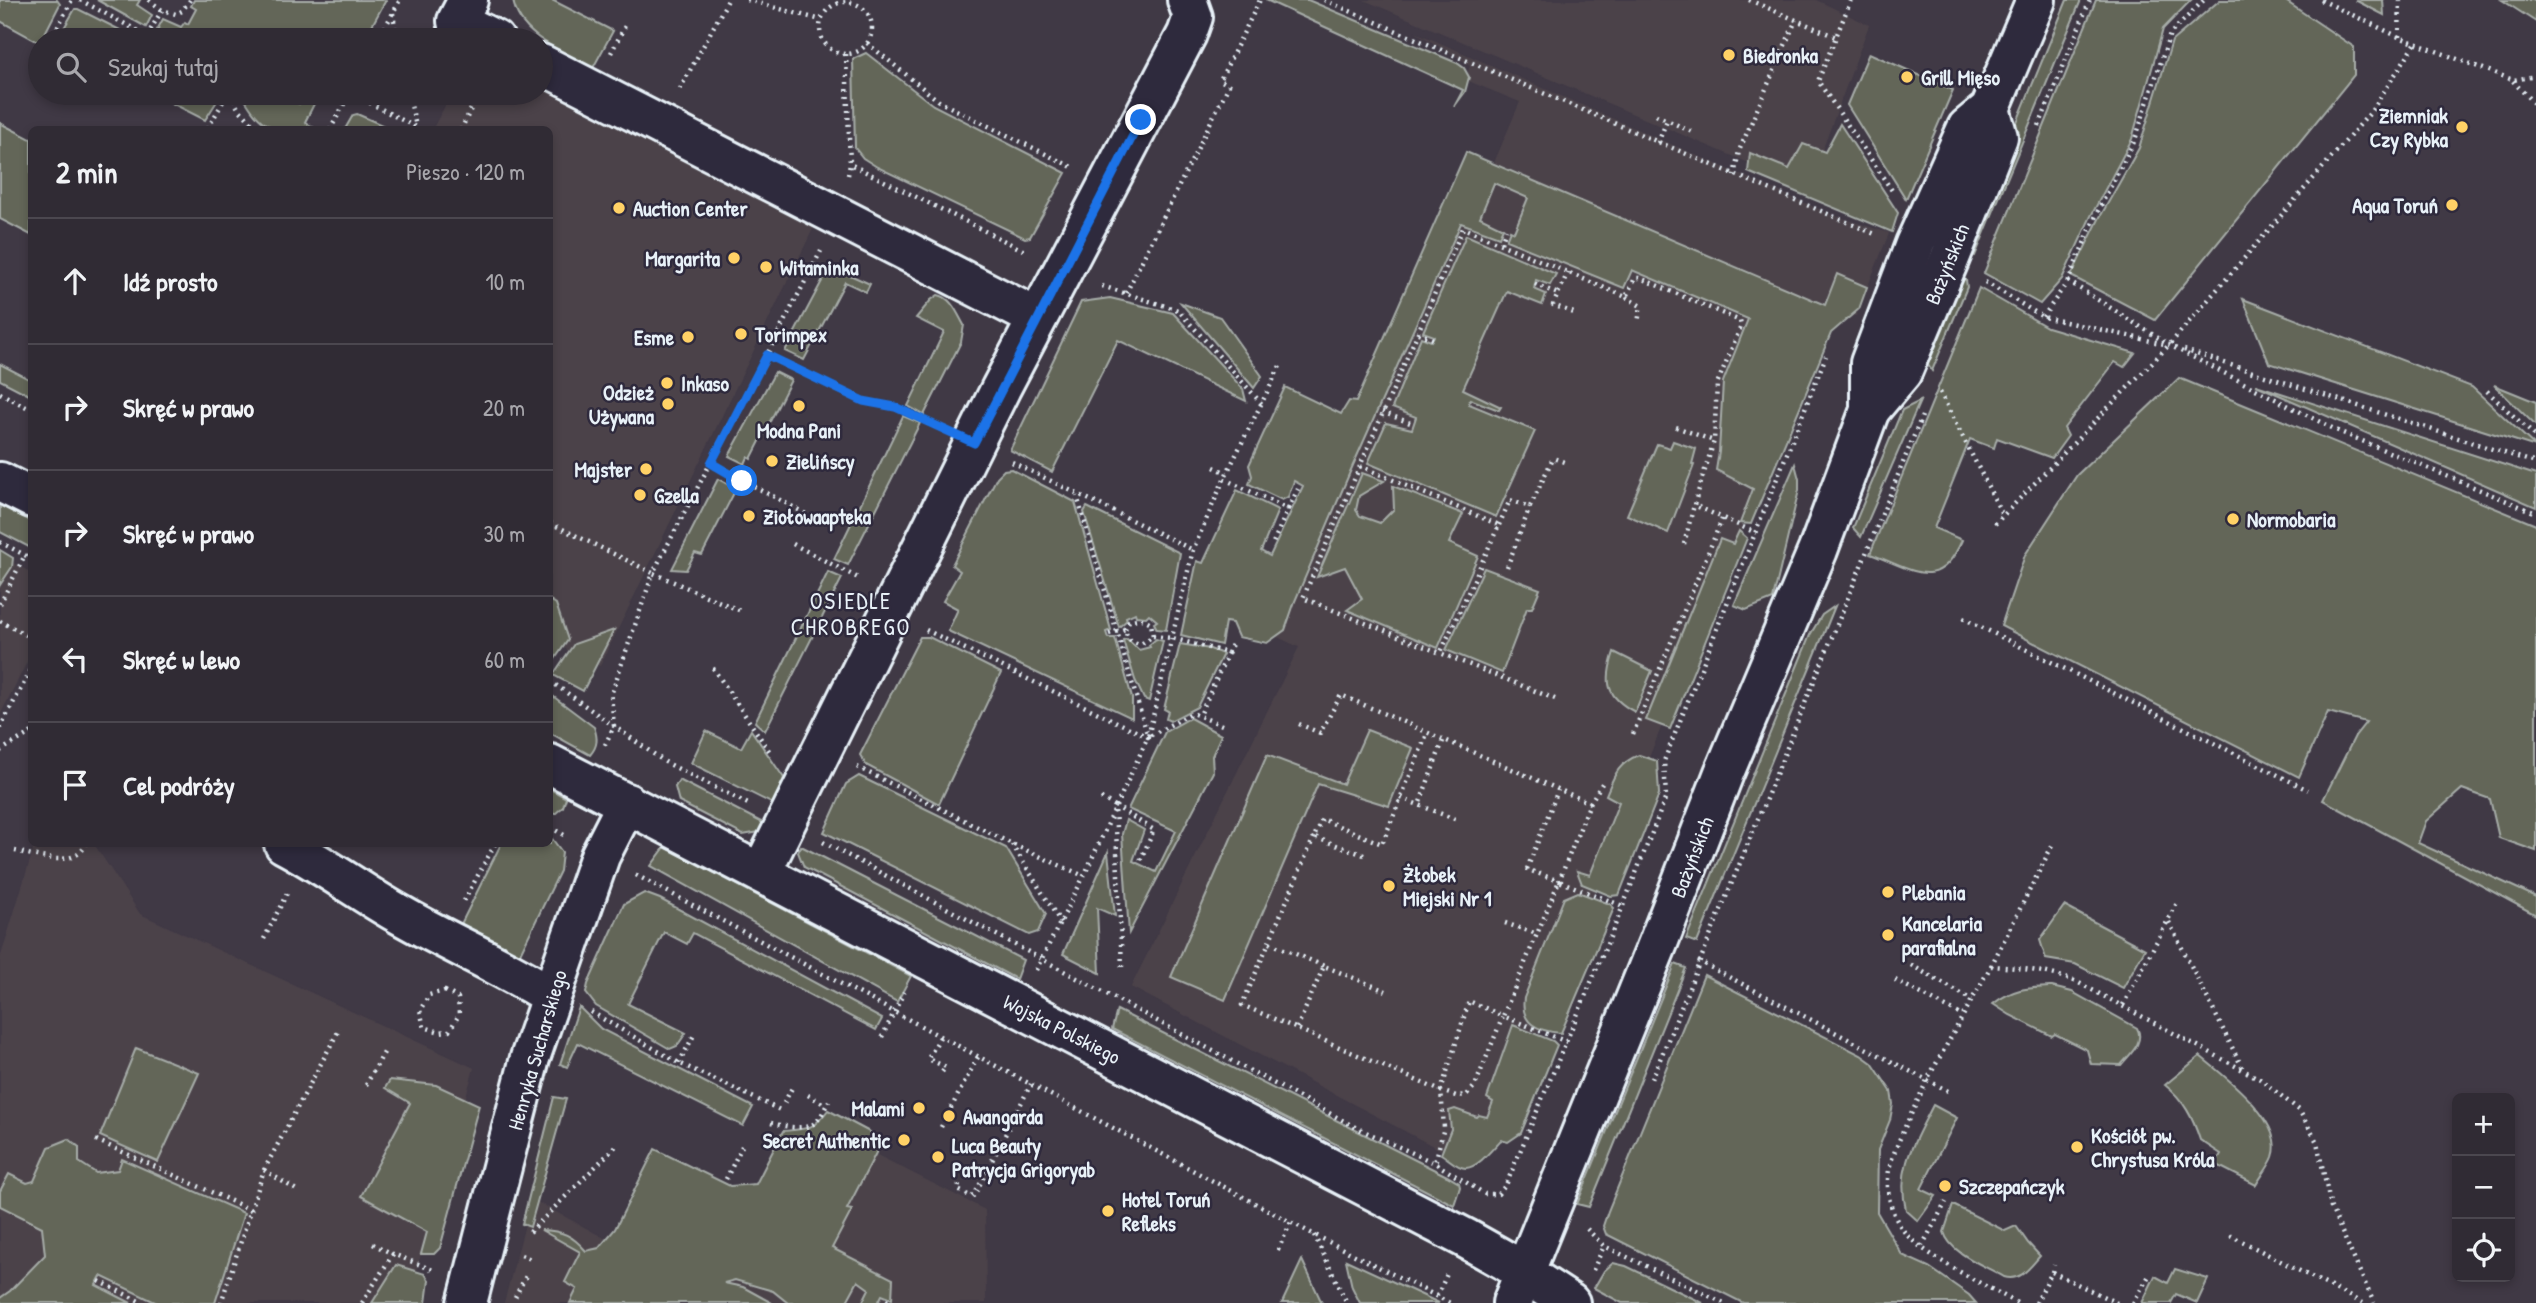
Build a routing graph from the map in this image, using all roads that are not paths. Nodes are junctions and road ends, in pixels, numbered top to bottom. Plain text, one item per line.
1 (468, 0) edge
2 (1187, 0) edge
3 (2036, 0) edge
4 (471, 28) edge
5 (553, 70) edge
6 (1990, 109) junction
7 (1037, 318) junction
8 (1870, 410) junction
9 (0, 482) edge
10 (28, 496) edge
11 (553, 766) edge
12 (627, 803) junction
13 (289, 847) edge
14 (761, 873) junction
15 (541, 989) junction
16 (1518, 1288) edge
17 (1581, 1289) edge
18 (467, 1303) edge

1 - 4 street
2 - 7 street
3 - 6 street, Bażyńskich
5 - 7 street
6 - 8 street, Bażyńskich
6 - 8 street, Bażyńskich
7 - 14 street
8 - 16 street, Bażyńskich
9 - 10 street
11 - 12 street, Wojska Polskiego
12 - 14 street, Wojska Polskiego
12 - 15 street, Henryka Sucharskiego
13 - 15 street
14 - 16 street, Wojska Polskiego
15 - 18 street, Henryka Sucharskiego
16 - 17 street, Wojska Polskiego

